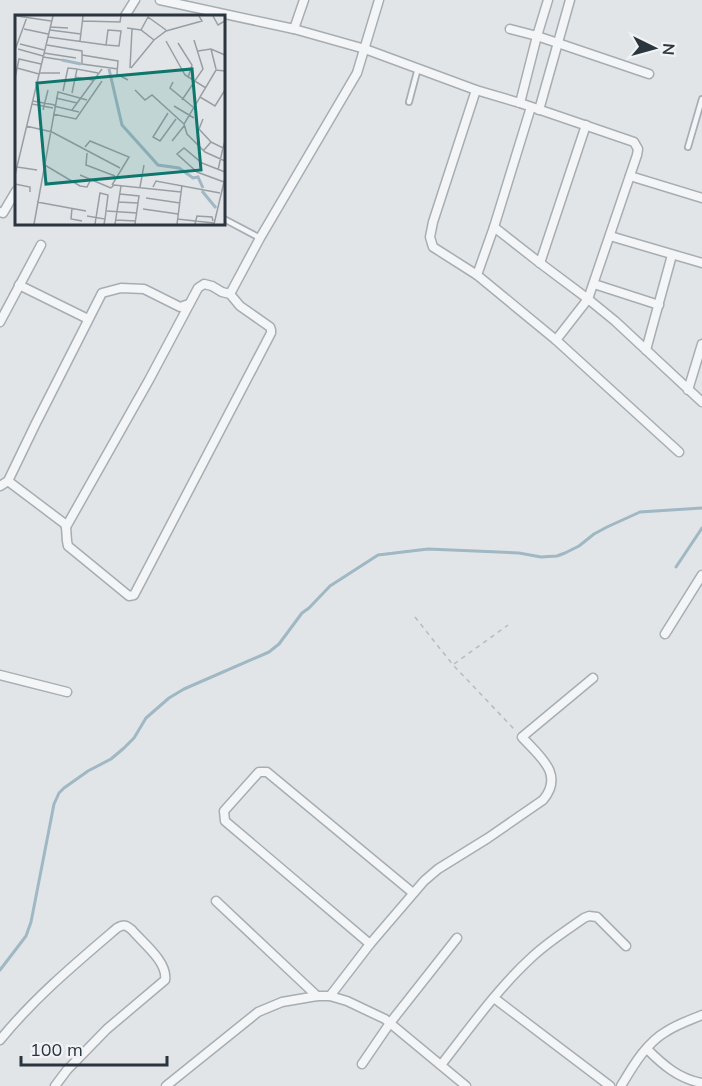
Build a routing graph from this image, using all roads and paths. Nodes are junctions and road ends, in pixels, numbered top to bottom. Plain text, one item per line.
1 (135, 0) edge
2 (160, 0) edge
3 (304, 0) edge
4 (379, 0) edge
5 (548, 0) edge
6 (570, 0) edge
7 (125, 15) edge
8 (294, 29) junction
9 (510, 29) dead end
10 (537, 36) junction
11 (558, 43) junction
12 (365, 49) junction
13 (418, 68) junction
14 (649, 74) dead end
15 (476, 90) junction
16 (702, 99) edge
17 (409, 102) dead end
18 (520, 103) junction
19 (535, 108) junction
20 (586, 125) junction
21 (688, 147) dead end
22 (630, 176) junction
23 (15, 193) edge
24 (702, 198) edge
25 (0, 212) edge
26 (225, 220) edge
27 (494, 226) junction
28 (610, 236) junction
29 (260, 238) junction
30 (40, 244) dead end
31 (672, 255) junction
32 (540, 263) junction
33 (702, 263) edge
34 (477, 275) junction
35 (594, 284) junction
36 (19, 285) junction
37 (230, 294) junction
38 (588, 299) junction
39 (189, 304) junction
40 (658, 305) junction
41 (1, 316) edge
42 (88, 319) junction
43 (556, 340) junction
44 (702, 344) edge
45 (646, 350) junction
46 (688, 390) junction
47 (702, 402) edge
48 (679, 452) dead end
49 (4, 484) edge
50 (66, 527) junction
51 (702, 575) edge
52 (415, 617) dead end
53 (508, 626) dead end
54 (665, 634) dead end
55 (453, 665) junction
56 (0, 675) edge
57 (593, 678) dead end
58 (67, 692) dead end
59 (522, 737) junction
60 (413, 893) junction
61 (216, 901) dead end
62 (457, 938) dead end
63 (370, 944) junction
64 (626, 946) dead end
65 (317, 996) junction
66 (330, 996) junction
67 (494, 998) junction
68 (702, 1014) edge
69 (390, 1023) junction
70 (0, 1040) edge
71 (646, 1049) junction
72 (362, 1064) dead end
73 (441, 1065) junction
74 (702, 1083) edge
75 (55, 1086) edge
76 (166, 1086) edge
77 (466, 1086) edge
78 (610, 1086) edge
79 (621, 1086) edge

1 - 7 street
2 - 8 street
3 - 8 street
4 - 12 street
5 - 10 street
6 - 11 street
8 - 12 street
9 - 10 street
10 - 11 street
10 - 18 street
11 - 14 street
11 - 19 street
12 - 13 street
12 - 29 street
13 - 15 street
13 - 17 lane
15 - 18 street
15 - 34 street
16 - 21 lane
18 - 19 street
19 - 20 street
19 - 27 street
20 - 22 street
20 - 32 street
22 - 24 street
22 - 28 street
23 - 25 street
26 - 29 lane
27 - 32 street
27 - 34 street
28 - 31 street
28 - 35 street
29 - 37 street
30 - 36 street
31 - 33 street
31 - 40 street
32 - 38 street
34 - 43 street
35 - 38 street
35 - 40 street
36 - 41 street
36 - 42 street
37 - 39 street
37 - 50 street
38 - 43 street
38 - 45 street
39 - 42 street
39 - 50 street
40 - 45 street
42 - 49 street
43 - 48 street
44 - 46 street
45 - 46 street
46 - 47 street
49 - 50 street
51 - 54 street
52 - 55 path
53 - 55 path
55 - 59 path
56 - 58 street
57 - 59 street
59 - 60 street
60 - 63 street
60 - 63 street
61 - 65 street
62 - 69 street
63 - 66 street
64 - 67 street
65 - 66 street
65 - 76 street
66 - 69 street
67 - 73 street
67 - 78 street
68 - 71 street
69 - 72 street
69 - 73 street
70 - 75 street
71 - 74 street
71 - 79 street
73 - 77 street

